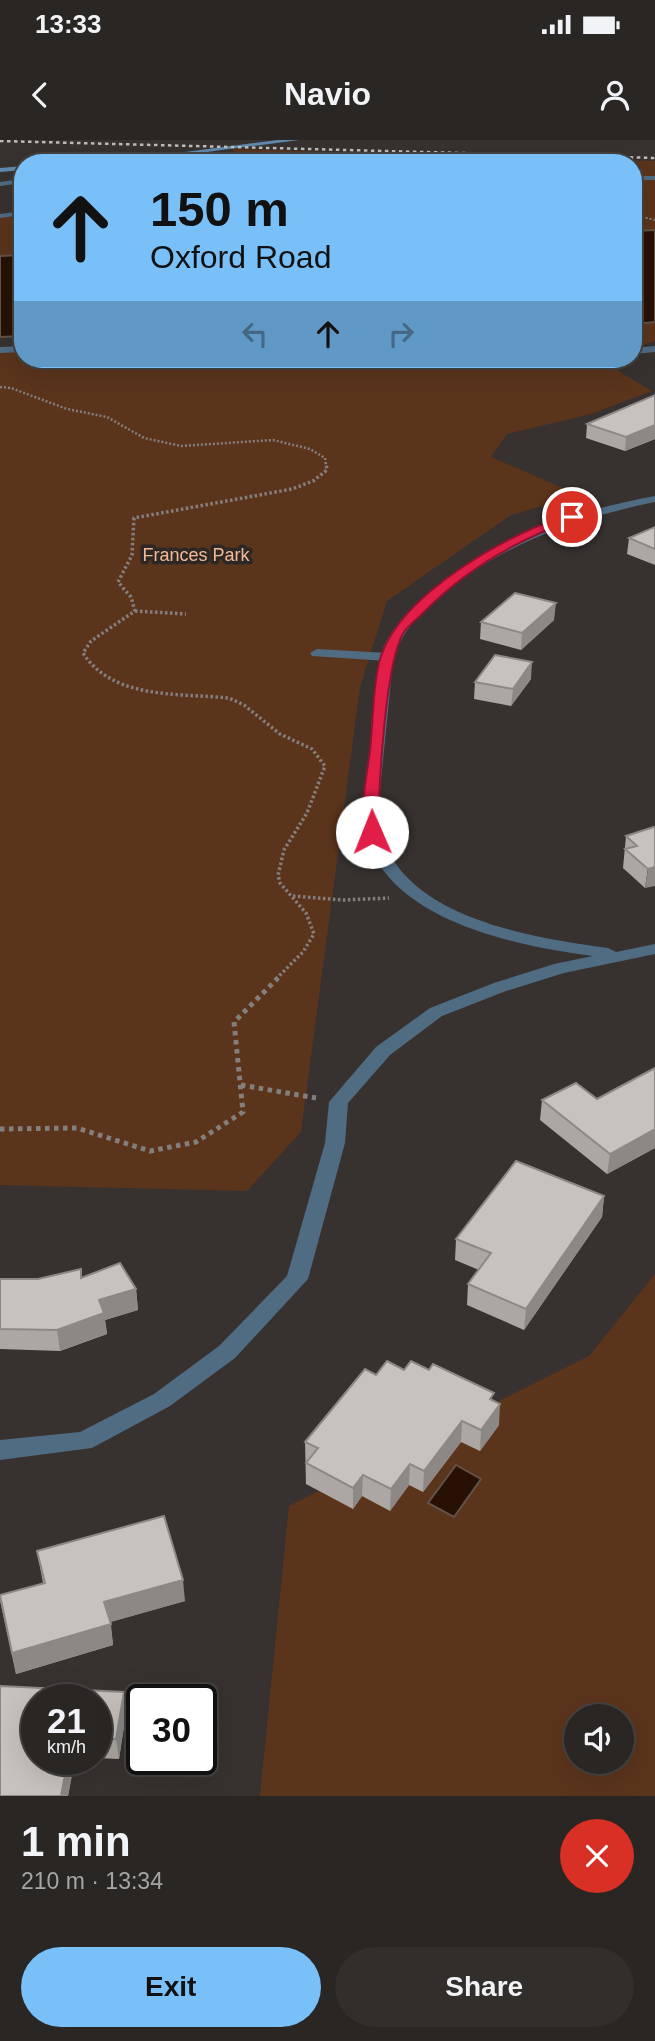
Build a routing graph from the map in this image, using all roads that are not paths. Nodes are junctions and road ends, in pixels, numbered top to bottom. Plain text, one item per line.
1 (259, 140) edge
2 (296, 140) edge
3 (142, 154) edge
4 (179, 154) edge
5 (655, 499) edge
6 (317, 653) dead end
7 (387, 657) junction
8 (655, 949) edge
9 (625, 954) junction
10 (0, 1450) edge

1 - 3 main road
2 - 4 main road
5 - 7 street
6 - 7 street
7 - 9 street
8 - 9 street
9 - 10 street

